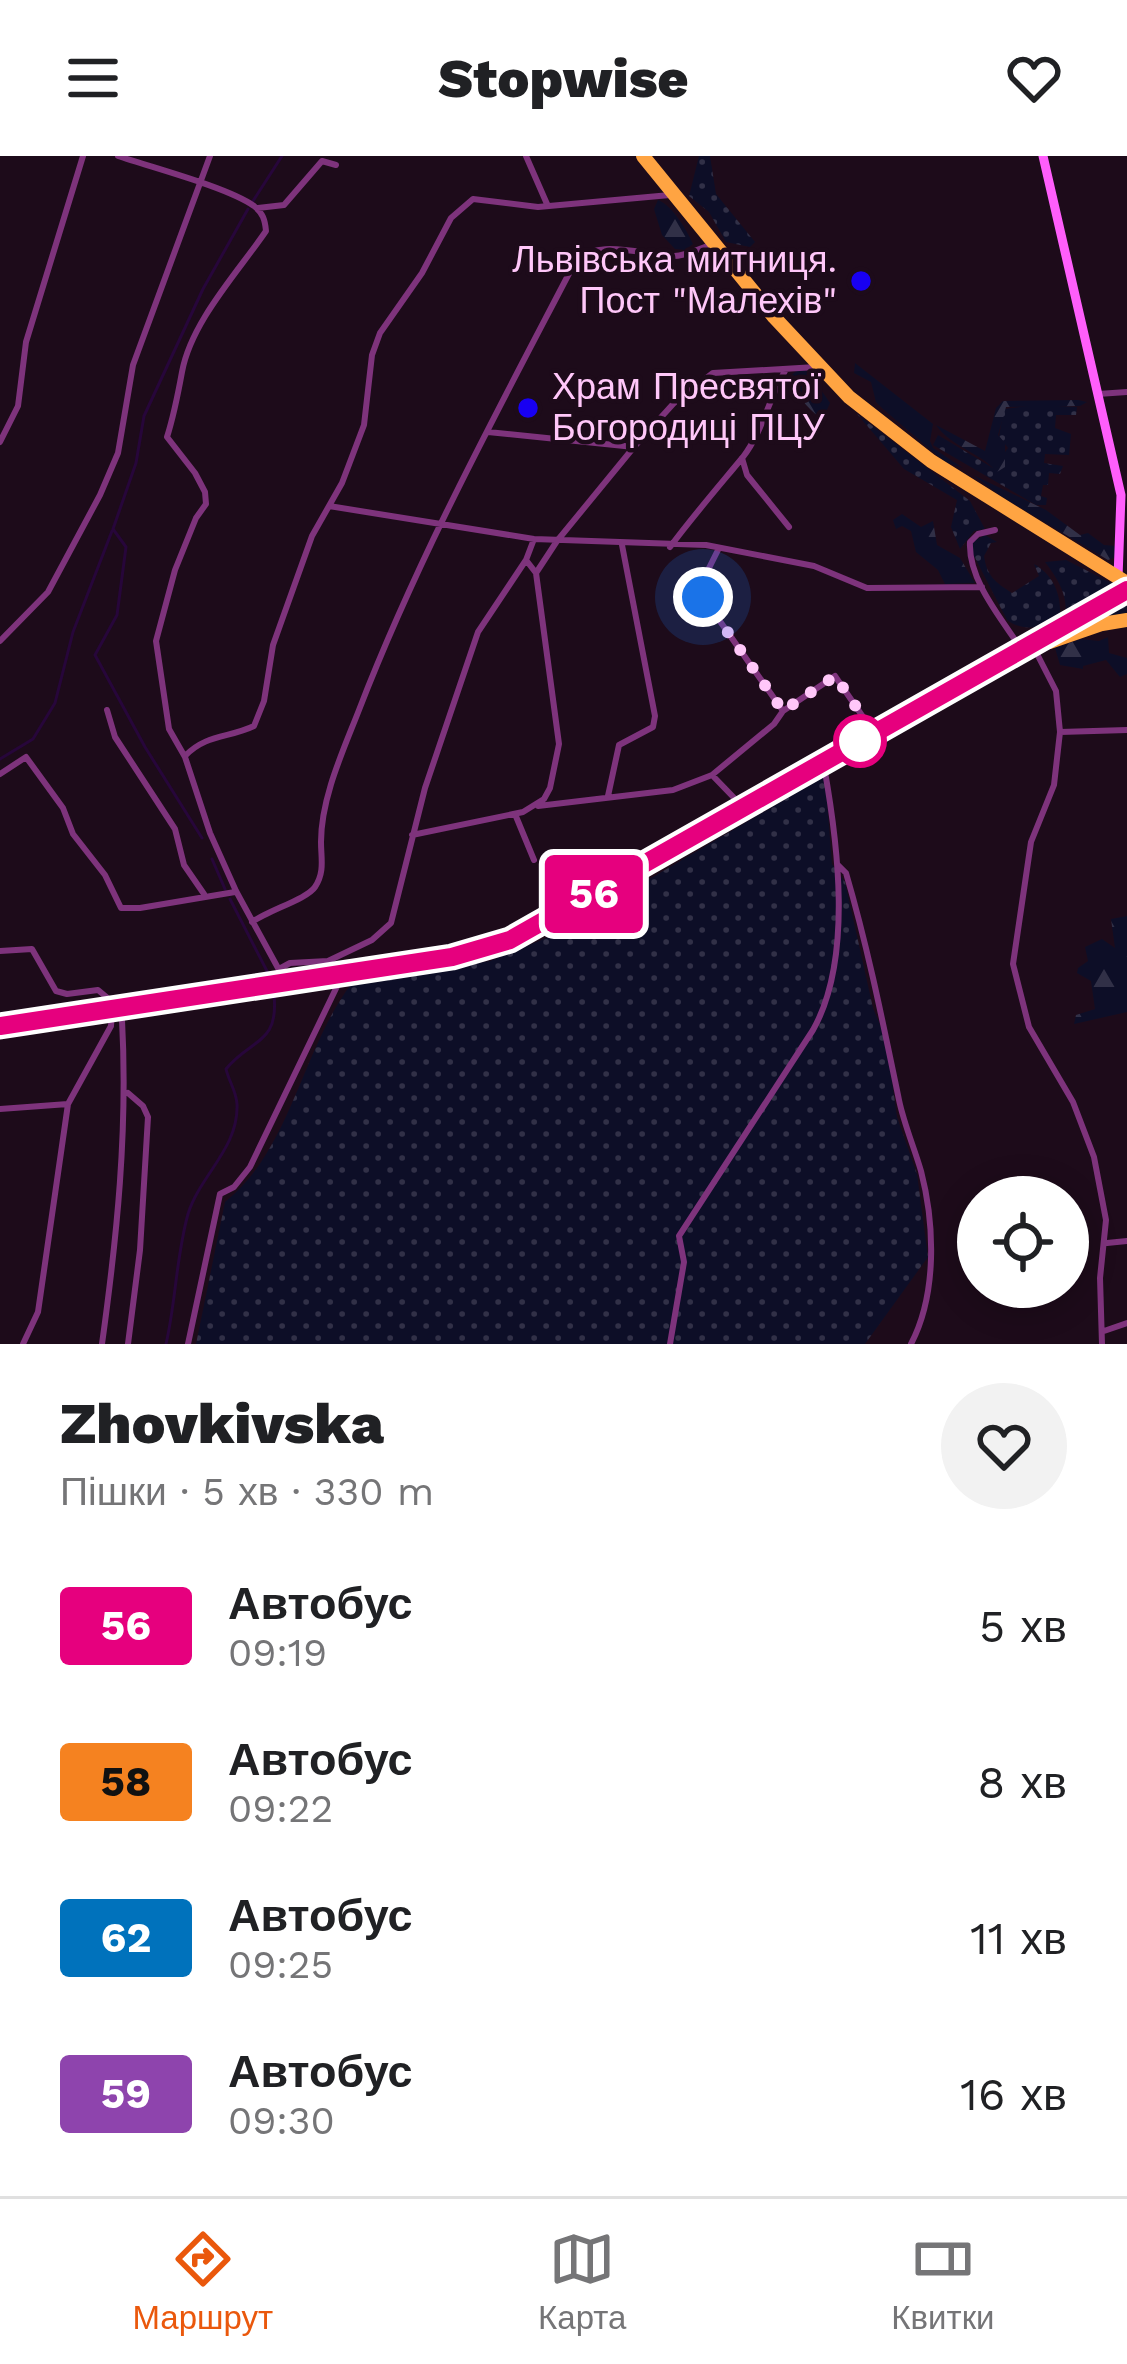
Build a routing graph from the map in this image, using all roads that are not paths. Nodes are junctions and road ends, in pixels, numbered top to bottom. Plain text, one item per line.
1 (83, 156) edge
2 (118, 156) edge
3 (210, 156) edge
4 (526, 156) edge
5 (643, 156) edge
6 (1043, 156) edge
7 (336, 165) dead end
8 (200, 185) junction
9 (674, 194) junction
10 (547, 204) junction
11 (258, 208) junction
12 (714, 244) junction
13 (817, 367) junction
14 (787, 368) junction
15 (1127, 392) edge
16 (1098, 394) junction
17 (0, 413) edge
18 (12, 420) junction
19 (488, 432) junction
20 (0, 442) edge
21 (634, 447) junction
22 (742, 458) junction
23 (328, 506) junction
24 (442, 526) junction
25 (789, 527) dead end
26 (995, 530) dead end
27 (534, 539) junction
28 (557, 541) junction
29 (622, 544) junction
30 (670, 547) junction
31 (719, 548) junction
32 (526, 560) junction
33 (536, 573) junction
34 (982, 586) junction
35 (1122, 587) edge
36 (1127, 620) edge
37 (0, 641) edge
38 (1028, 649) junction
39 (107, 710) dead end
40 (783, 711) junction
41 (1127, 730) edge
42 (1060, 732) junction
43 (874, 733) junction
44 (184, 757) junction
45 (824, 763) junction
46 (0, 773) edge
47 (712, 775) junction
48 (608, 796) junction
49 (534, 807) junction
50 (743, 808) junction
51 (515, 814) junction
52 (412, 835) junction
53 (534, 860) dead end
54 (835, 862) junction
55 (236, 892) junction
56 (204, 895) junction
57 (253, 922) junction
58 (0, 951) edge
59 (344, 973) junction
60 (282, 975) junction
61 (111, 1004) junction
62 (0, 1026) edge
63 (126, 1091) junction
64 (68, 1104) junction
65 (0, 1109) edge
66 (1127, 1241) edge
67 (1107, 1243) junction
68 (1127, 1323) edge
69 (1104, 1331) junction
70 (23, 1344) edge
71 (102, 1344) edge
72 (128, 1344) edge
73 (188, 1344) edge
74 (670, 1344) edge
75 (911, 1344) edge
76 (1102, 1344) edge

1 - 18 street
2 - 8 street
3 - 8 street
4 - 10 street
5 - 9 highway
6 - 16 street
7 - 11 street
8 - 11 street
8 - 37 street
9 - 10 street
9 - 12 highway
10 - 23 street
11 - 44 street
12 - 13 highway
12 - 19 street
13 - 14 street
13 - 35 highway
14 - 21 street
14 - 22 street
15 - 16 street
16 - 35 street
17 - 18 street
18 - 20 street
19 - 21 street
19 - 24 street
21 - 28 street
22 - 25 street
22 - 30 street
23 - 24 street
23 - 44 street
24 - 27 street
24 - 57 street
26 - 34 street
27 - 28 street
27 - 32 street
28 - 29 street
28 - 33 street
29 - 30 street
29 - 48 street
30 - 31 street
31 - 34 street
31 - 40 street
32 - 33 street
32 - 52 street
33 - 49 street
34 - 38 street
35 - 38 highway
36 - 38 highway
38 - 42 street
38 - 43 highway
39 - 56 street
40 - 43 street
40 - 47 street
41 - 42 street
42 - 67 street
43 - 45 highway
44 - 55 street
45 - 50 highway
45 - 54 street
46 - 56 street
47 - 48 street
47 - 50 street
48 - 49 street
49 - 51 street
50 - 59 highway
51 - 52 street
51 - 53 street
52 - 60 street
54 - 74 street
54 - 75 street
55 - 56 street
55 - 57 street
57 - 60 street
58 - 61 street
59 - 60 highway
59 - 73 street
60 - 61 highway
61 - 62 highway
61 - 63 street
61 - 64 street
63 - 71 street
63 - 72 street
64 - 65 street
64 - 70 street
66 - 67 street
67 - 69 street
68 - 69 street
69 - 76 street

